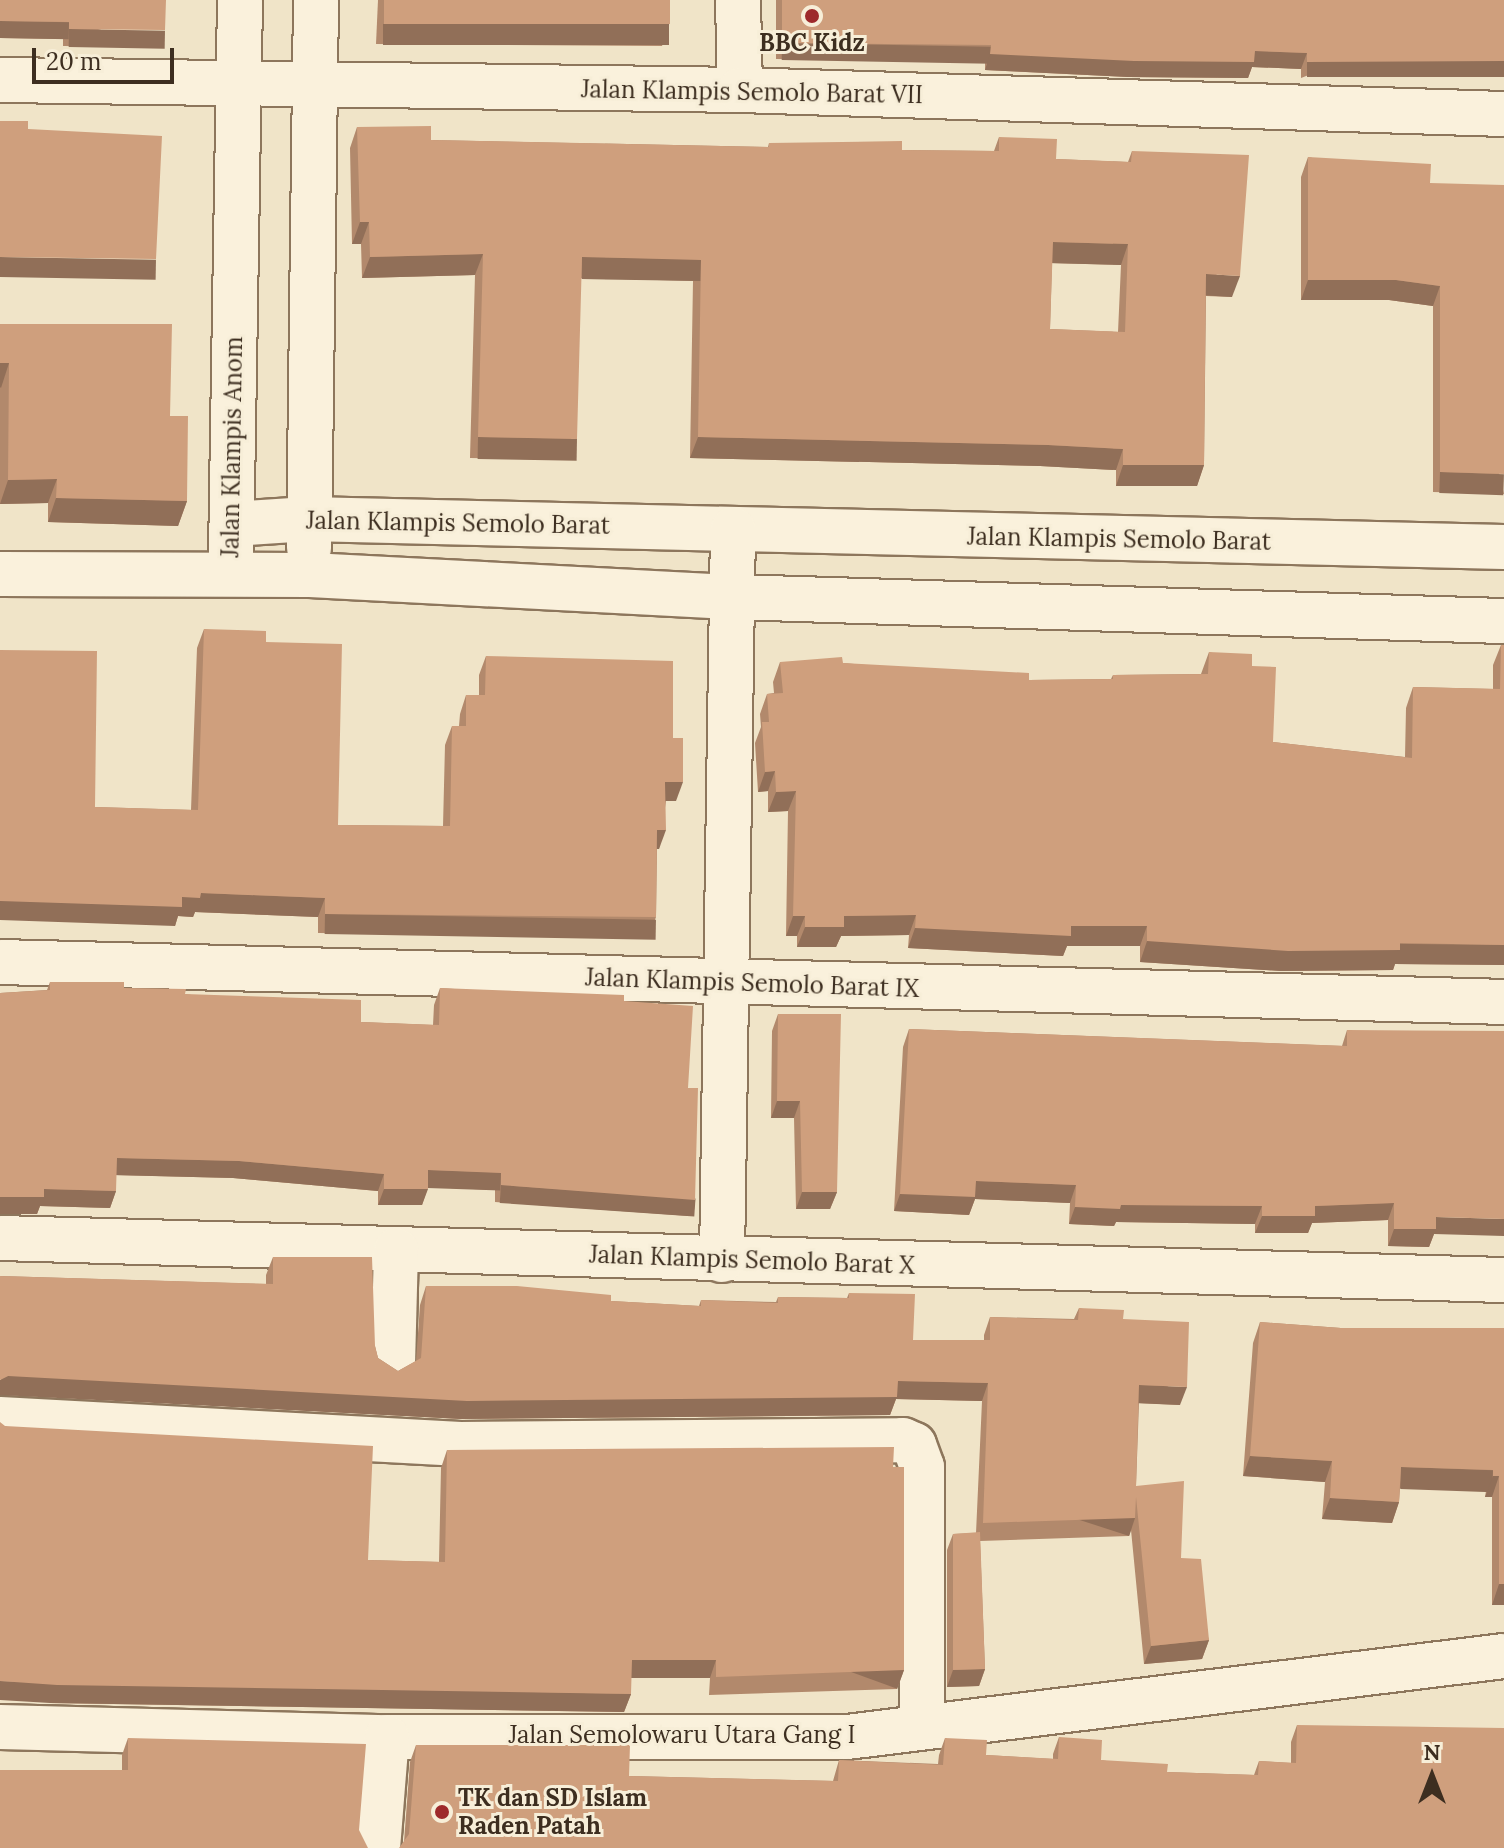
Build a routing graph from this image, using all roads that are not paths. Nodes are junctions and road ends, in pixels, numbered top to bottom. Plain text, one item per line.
1 (240, 0) edge
2 (316, 0) edge
3 (738, 0) edge
4 (0, 80) edge
5 (236, 84) junction
6 (314, 88) junction
7 (740, 90) junction
8 (1504, 114) edge
9 (308, 519) junction
10 (232, 524) junction
11 (733, 529) junction
12 (1504, 547) edge
13 (0, 574) edge
14 (310, 575) junction
15 (231, 576) junction
16 (734, 597) junction
17 (1504, 621) edge
18 (0, 962) edge
19 (729, 983) junction
20 (1504, 1002) edge
21 (0, 1238) edge
22 (396, 1250) junction
23 (722, 1260) junction
24 (1504, 1280) edge
25 (393, 1364) edge
26 (0, 1419) edge
27 (1504, 1656) edge
28 (922, 1726) junction
29 (0, 1727) edge
30 (387, 1737) junction
31 (378, 1848) edge

1 - 5 street, Jalan Klampis Anom
2 - 6 street
3 - 7 street
4 - 5 street, Jalan Klampis Semolo Barat VII
5 - 6 street, Jalan Klampis Semolo Barat VII
5 - 10 street, Jalan Klampis Anom
6 - 7 street, Jalan Klampis Semolo Barat VII
6 - 9 street
7 - 8 street, Jalan Klampis Semolo Barat VII
9 - 10 street, Jalan Klampis Semolo Barat
9 - 11 street, Jalan Klampis Semolo Barat
9 - 14 street
10 - 15 street, Jalan Klampis Anom
11 - 12 street, Jalan Klampis Semolo Barat
11 - 16 street
13 - 15 street
14 - 15 street, Jalan Klampis Anom
14 - 16 street
16 - 17 street
16 - 19 street
18 - 19 street, Jalan Klampis Semolo Barat IX
19 - 20 street, Jalan Klampis Semolo Barat IX
19 - 23 street
21 - 22 street, Jalan Klampis Semolo Barat X
22 - 23 street, Jalan Klampis Semolo Barat X
22 - 25 street
23 - 24 street, Jalan Klampis Semolo Barat X
26 - 28 street
27 - 28 street, Jalan Semolowaru Utara Gang I
28 - 30 street, Jalan Semolowaru Utara Gang I
29 - 30 street, Jalan Semolowaru Utara Gang I
30 - 31 street

